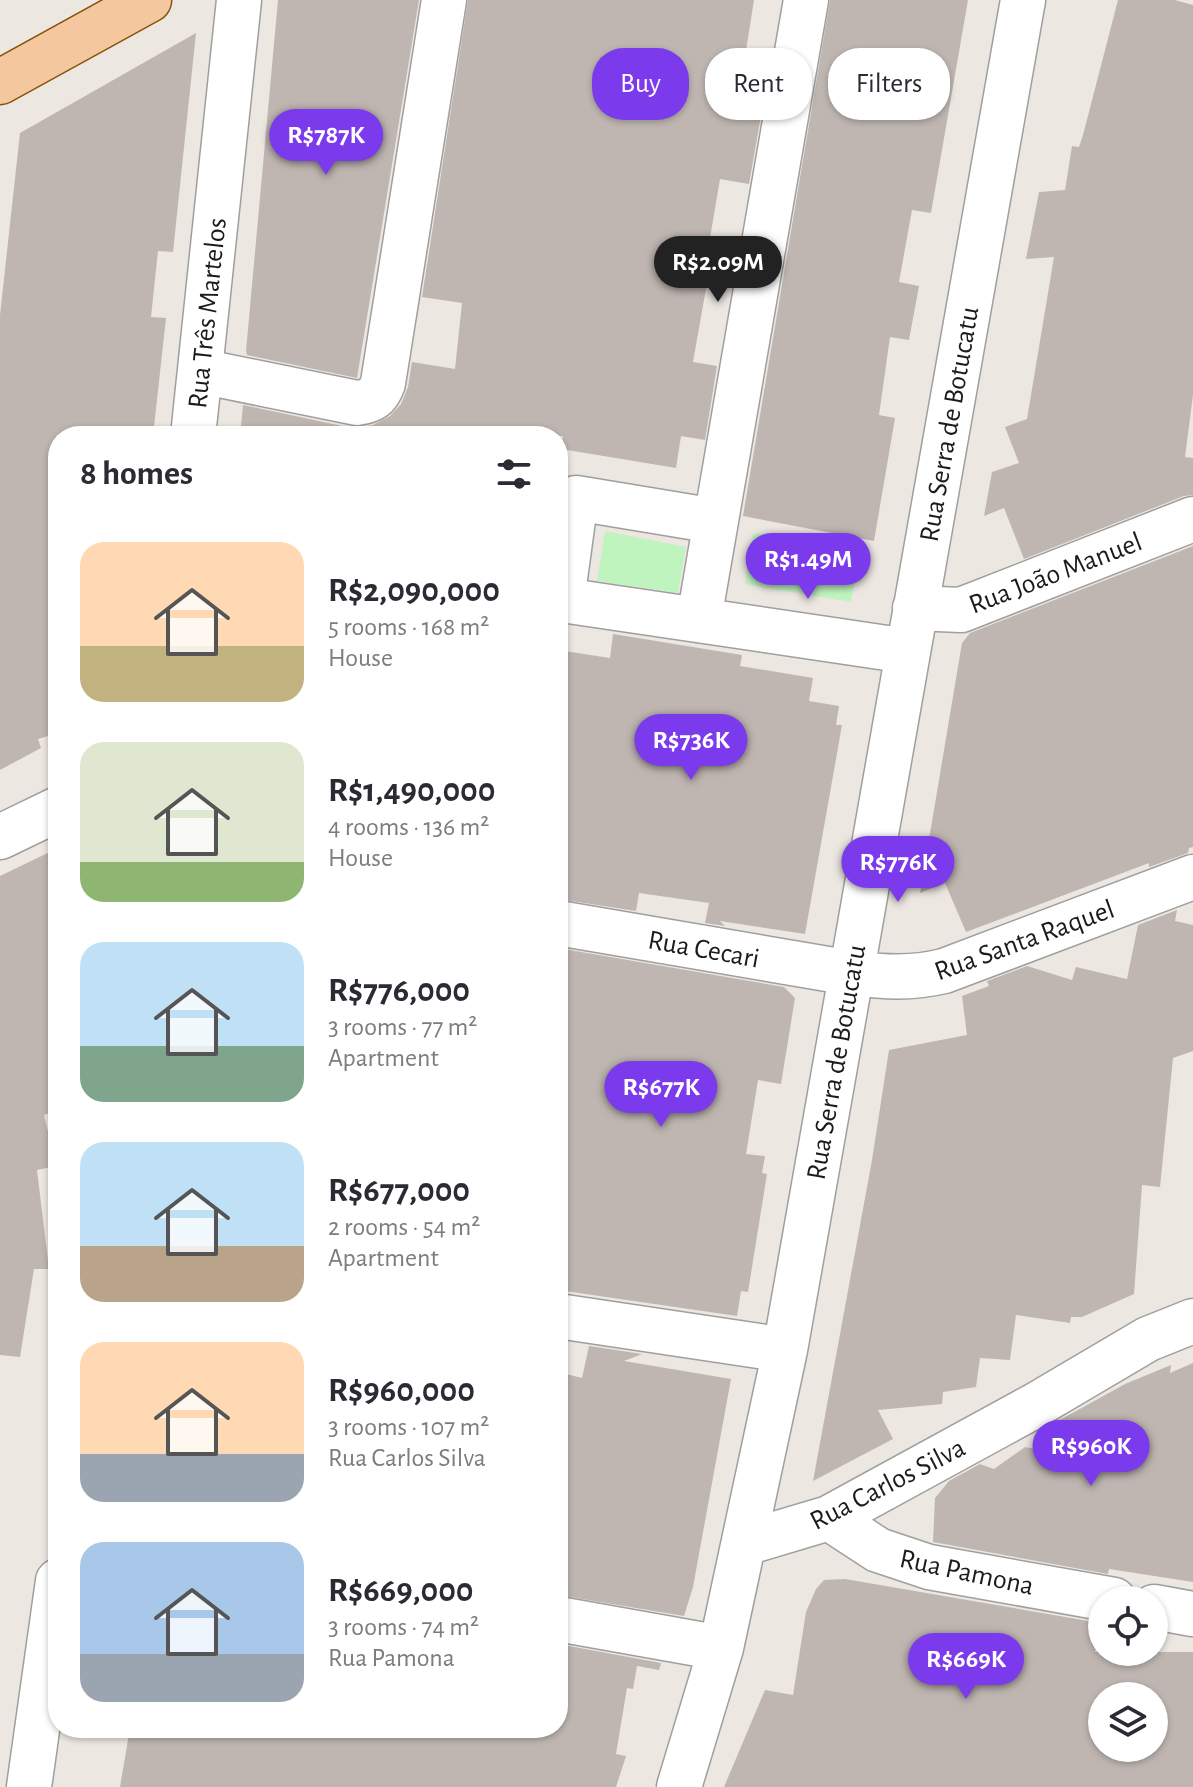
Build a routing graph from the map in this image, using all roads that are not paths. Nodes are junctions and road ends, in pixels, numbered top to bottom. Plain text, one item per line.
1 (149, 0) edge
2 (239, 0) edge
3 (444, 0) edge
4 (806, 0) edge
5 (1023, 0) edge
6 (0, 82) edge
7 (200, 371) junction
8 (194, 426) edge
9 (1193, 519) edge
10 (715, 521) junction
11 (568, 556) edge
12 (568, 601) edge
13 (915, 608) junction
14 (699, 619) junction
15 (907, 651) junction
16 (48, 814) edge
17 (0, 837) edge
18 (1193, 877) edge
19 (568, 925) edge
20 (851, 973) junction
21 (568, 1317) edge
22 (1193, 1321) edge
23 (785, 1350) junction
24 (829, 1518) junction
25 (745, 1543) junction
26 (1088, 1595) edge
27 (1168, 1610) edge
28 (1193, 1614) edge
29 (568, 1621) edge
30 (721, 1648) junction
31 (48, 1652) edge
32 (29, 1787) edge
33 (679, 1787) edge

1 - 6 main road
2 - 7 street, Rua Três Martelos
3 - 7 street
4 - 10 street
5 - 13 street, Rua Serra de Botucatu
7 - 8 street, Rua Três Martelos
9 - 13 street, Rua João Manuel
10 - 11 street
10 - 14 street
12 - 14 street
13 - 15 street, Rua Serra de Botucatu
14 - 15 street
15 - 20 street, Rua Serra de Botucatu
16 - 17 street
18 - 20 street, Rua Santa Raquel
19 - 20 street, Rua Cecari
20 - 23 street, Rua Serra de Botucatu
21 - 23 street
22 - 24 street, Rua Carlos Silva
23 - 25 street, Rua Serra de Botucatu
24 - 25 street, Rua Carlos Silva
24 - 26 street, Rua Pamona
25 - 30 street, Rua Serra de Botucatu
27 - 28 street
29 - 30 street
30 - 33 street, Rua Serra de Botucatu
31 - 32 street

